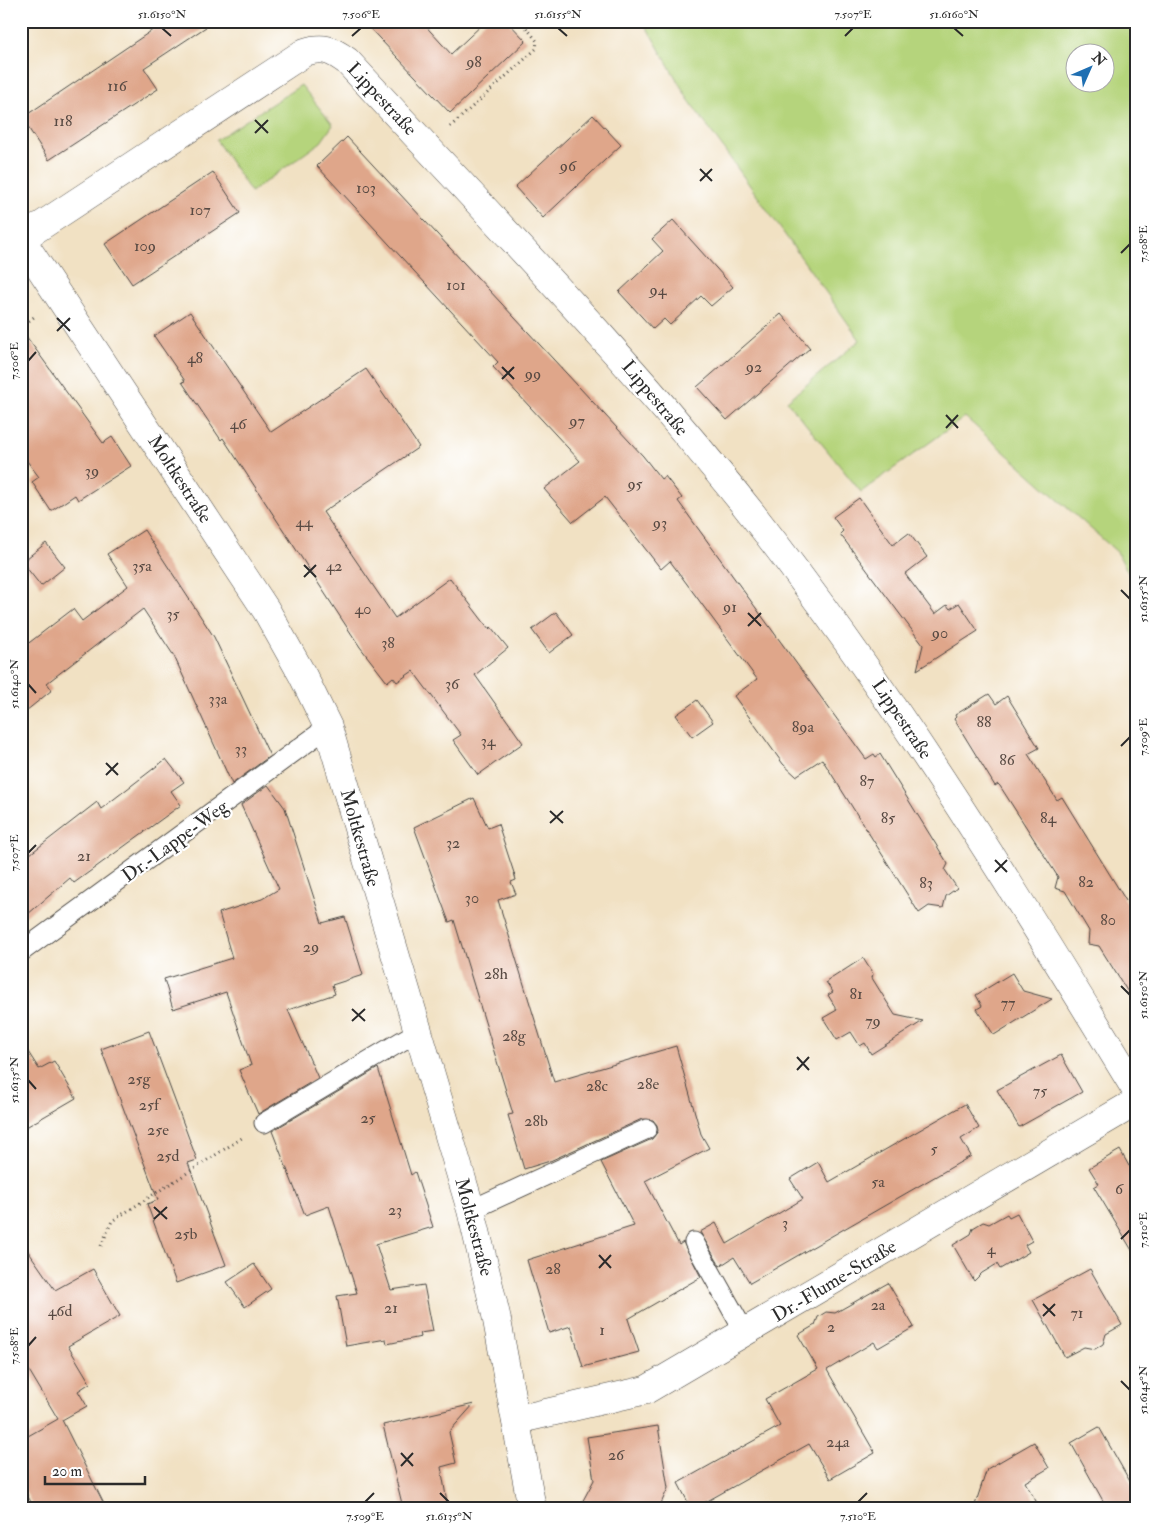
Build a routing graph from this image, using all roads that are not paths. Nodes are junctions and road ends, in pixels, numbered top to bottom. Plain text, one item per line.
1 (21, 239) edge
2 (328, 727) junction
3 (21, 952) edge
4 (417, 1032) junction
5 (1136, 1090) edge
6 (1136, 1102) edge
7 (264, 1123) road end
8 (647, 1129) dead end
9 (471, 1210) junction
10 (694, 1242) dead end
11 (745, 1333) junction
12 (516, 1420) junction
13 (532, 1508) edge

1 - 2 street, Moltkestraße
1 - 5 street, Lippestraße
2 - 3 lane, Dr.-Lappe-Weg
2 - 4 street, Moltkestraße
4 - 7 lane
4 - 9 street, Moltkestraße
6 - 11 street, Dr.-Flume-Straße
8 - 9 lane
9 - 12 street, Moltkestraße
10 - 11 lane
11 - 12 street, Dr.-Flume-Straße
12 - 13 street, Moltkestraße

